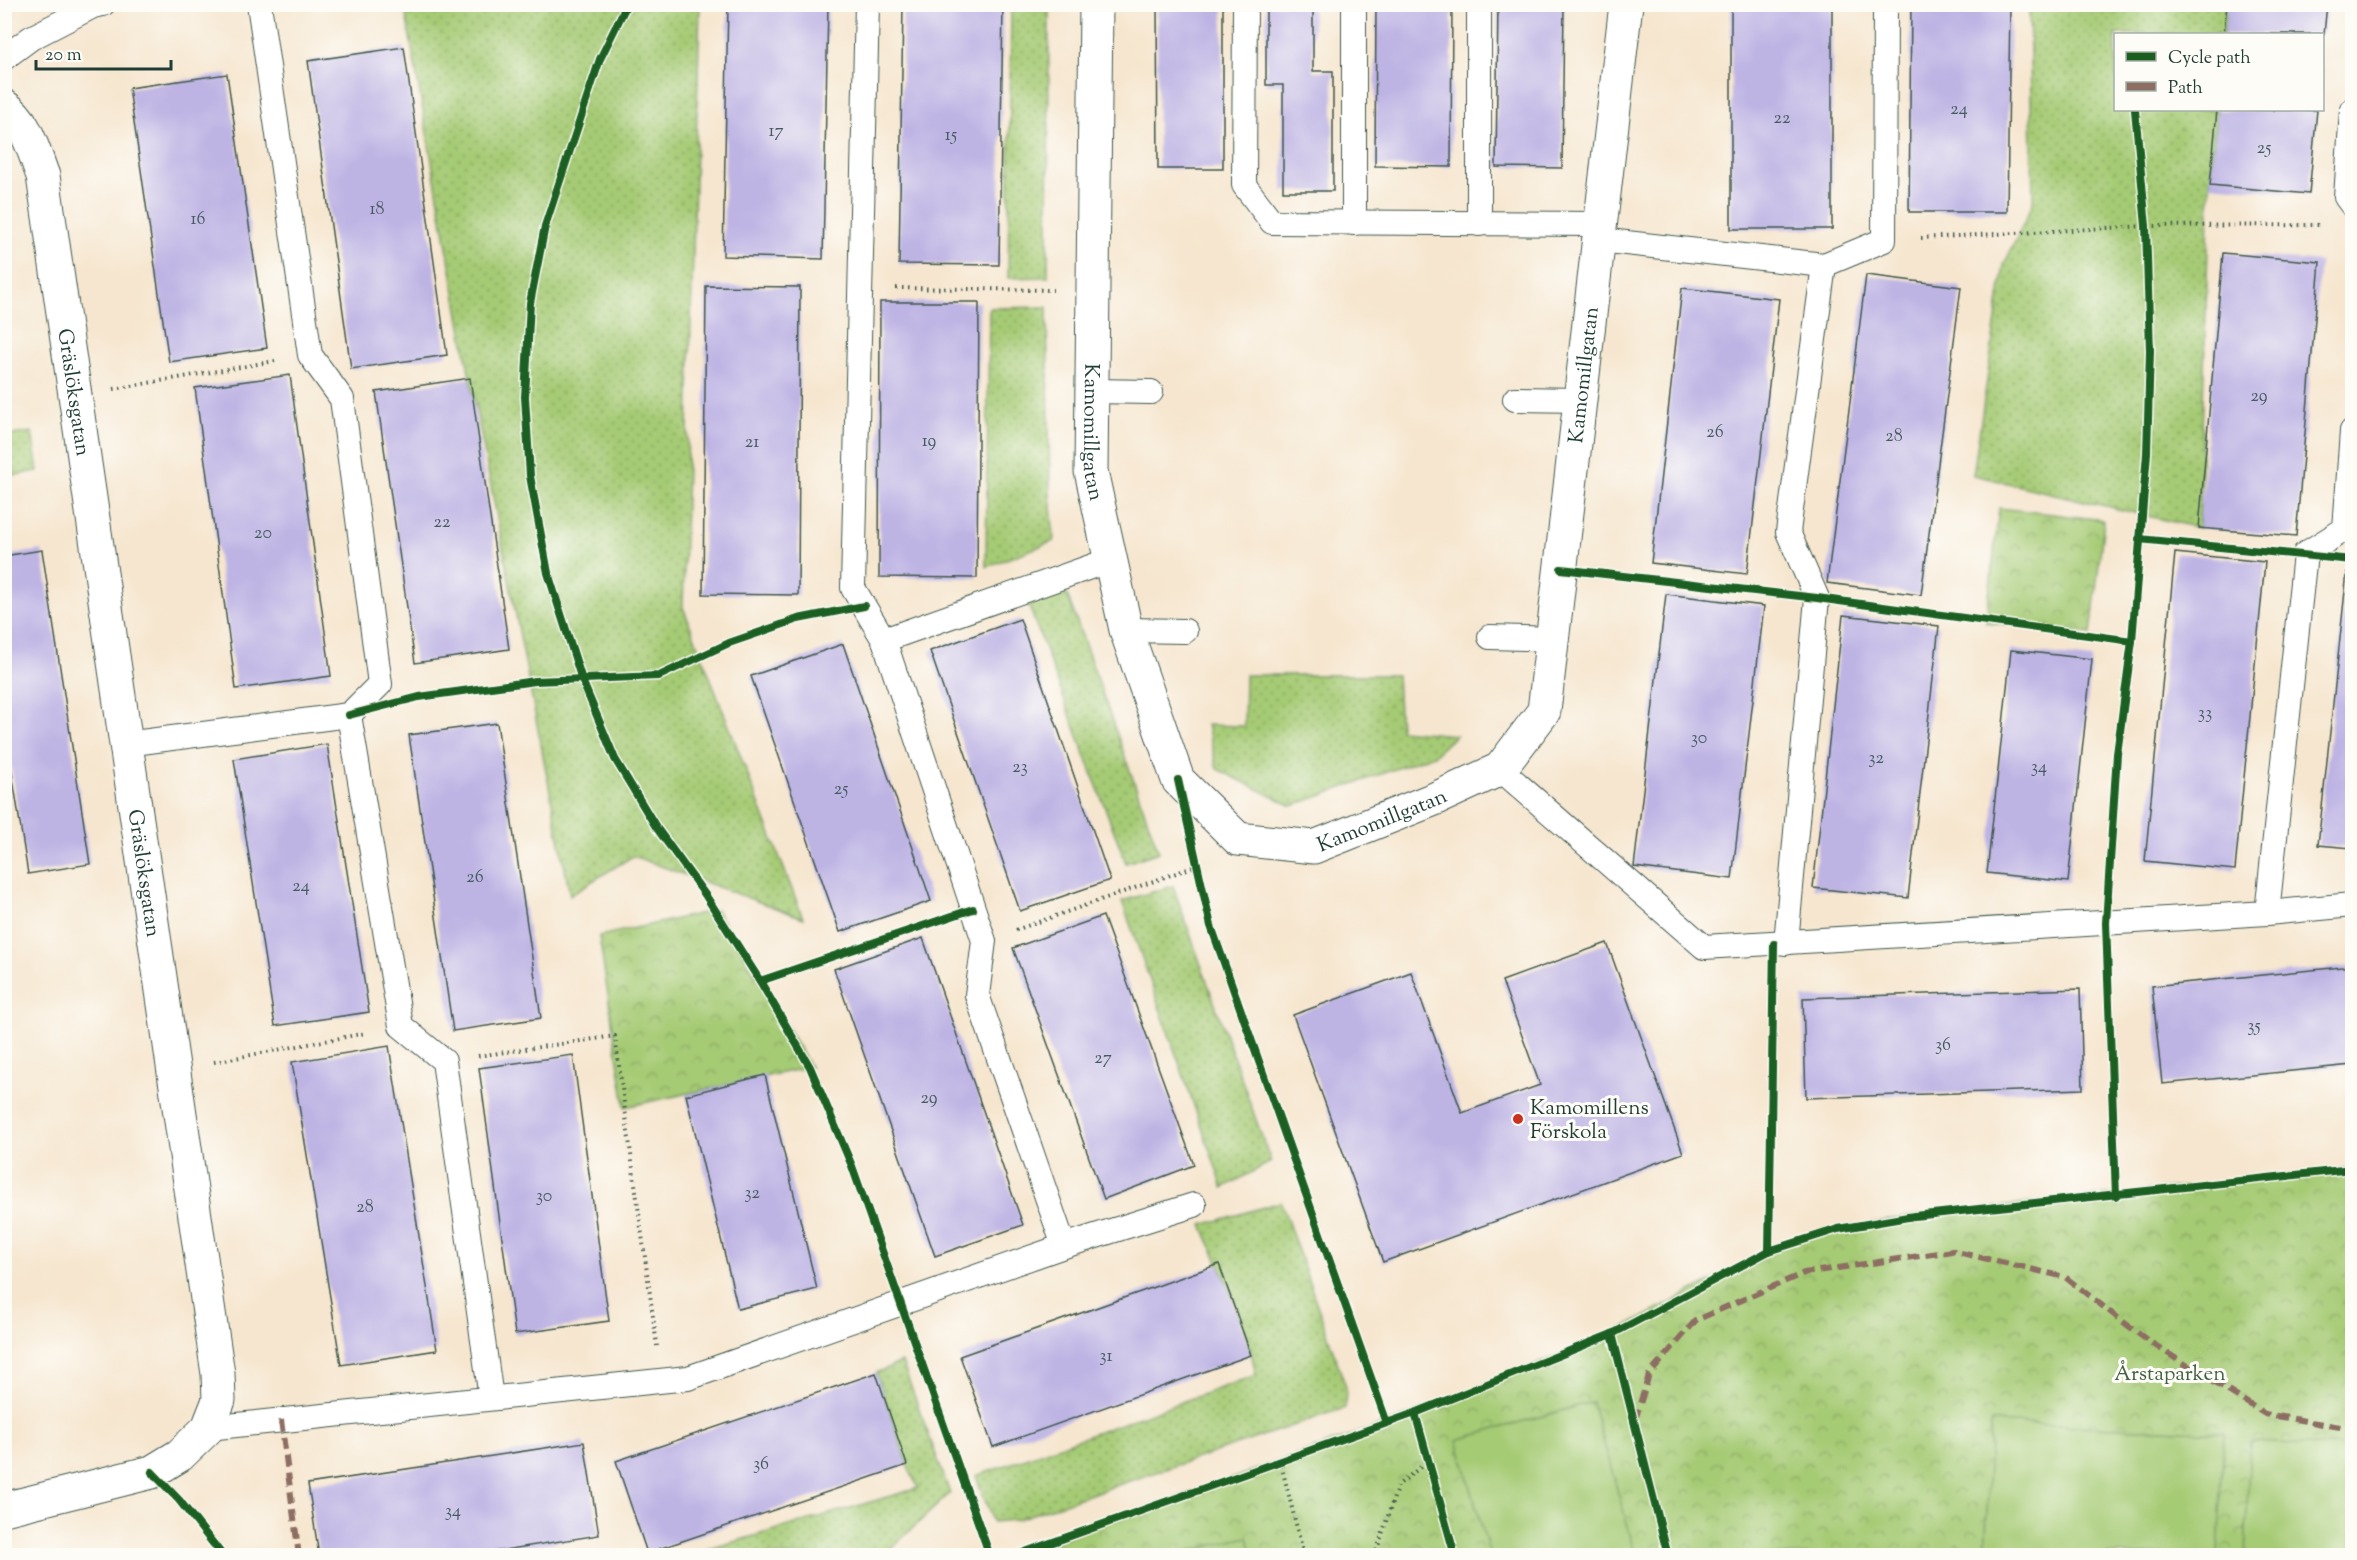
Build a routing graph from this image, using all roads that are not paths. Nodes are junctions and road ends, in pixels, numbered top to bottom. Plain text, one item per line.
1 (103, 4) edge
2 (259, 4) edge
3 (867, 4) edge
4 (1096, 4) edge
5 (1245, 4) edge
6 (1354, 4) edge
7 (1479, 4) edge
8 (1626, 4) edge
9 (1885, 4) edge
10 (4, 57) edge
11 (4, 106) edge
12 (2352, 110) edge
13 (2350, 200) edge
14 (1354, 223) junction
15 (1479, 224) junction
16 (1600, 232) junction
17 (1824, 265) junction
18 (1092, 391) junction
19 (1151, 392) dead end
20 (1515, 399) dead end
21 (1581, 400) junction
22 (2352, 430) edge
23 (1110, 560) junction
24 (1126, 630) junction
25 (1185, 631) dead end
26 (1490, 637) dead end
27 (1553, 639) junction
28 (884, 640) junction
29 (349, 715) junction
30 (126, 744) junction
31 (1500, 769) junction
32 (2352, 905) edge
33 (2267, 914) junction
34 (1786, 943) junction
35 (1194, 1205) dead end
36 (1064, 1246) junction
37 (491, 1398) junction
38 (208, 1428) junction
39 (4, 1509) edge

1 - 10 lane
2 - 29 lane
3 - 28 lane
4 - 18 street, Kamomillgatan
5 - 14 lane
6 - 14 lane
7 - 15 lane
8 - 16 street, Kamomillgatan
9 - 17 lane
11 - 30 street, Gräslöksgatan
12 - 13 lane
14 - 15 lane
15 - 16 lane
16 - 17 lane
16 - 21 street, Kamomillgatan
17 - 34 lane
18 - 19 lane
18 - 23 street, Kamomillgatan
20 - 21 lane
21 - 27 street, Kamomillgatan
22 - 33 lane
23 - 24 street, Kamomillgatan
23 - 28 lane
24 - 25 lane
24 - 31 street, Kamomillgatan
26 - 27 lane
27 - 31 street, Kamomillgatan
28 - 36 lane
29 - 30 lane
29 - 37 lane
30 - 38 street, Gräslöksgatan
31 - 34 lane
32 - 33 lane
33 - 34 lane
35 - 36 lane
36 - 37 lane
37 - 38 lane
38 - 39 street, Gräslöksgatan

